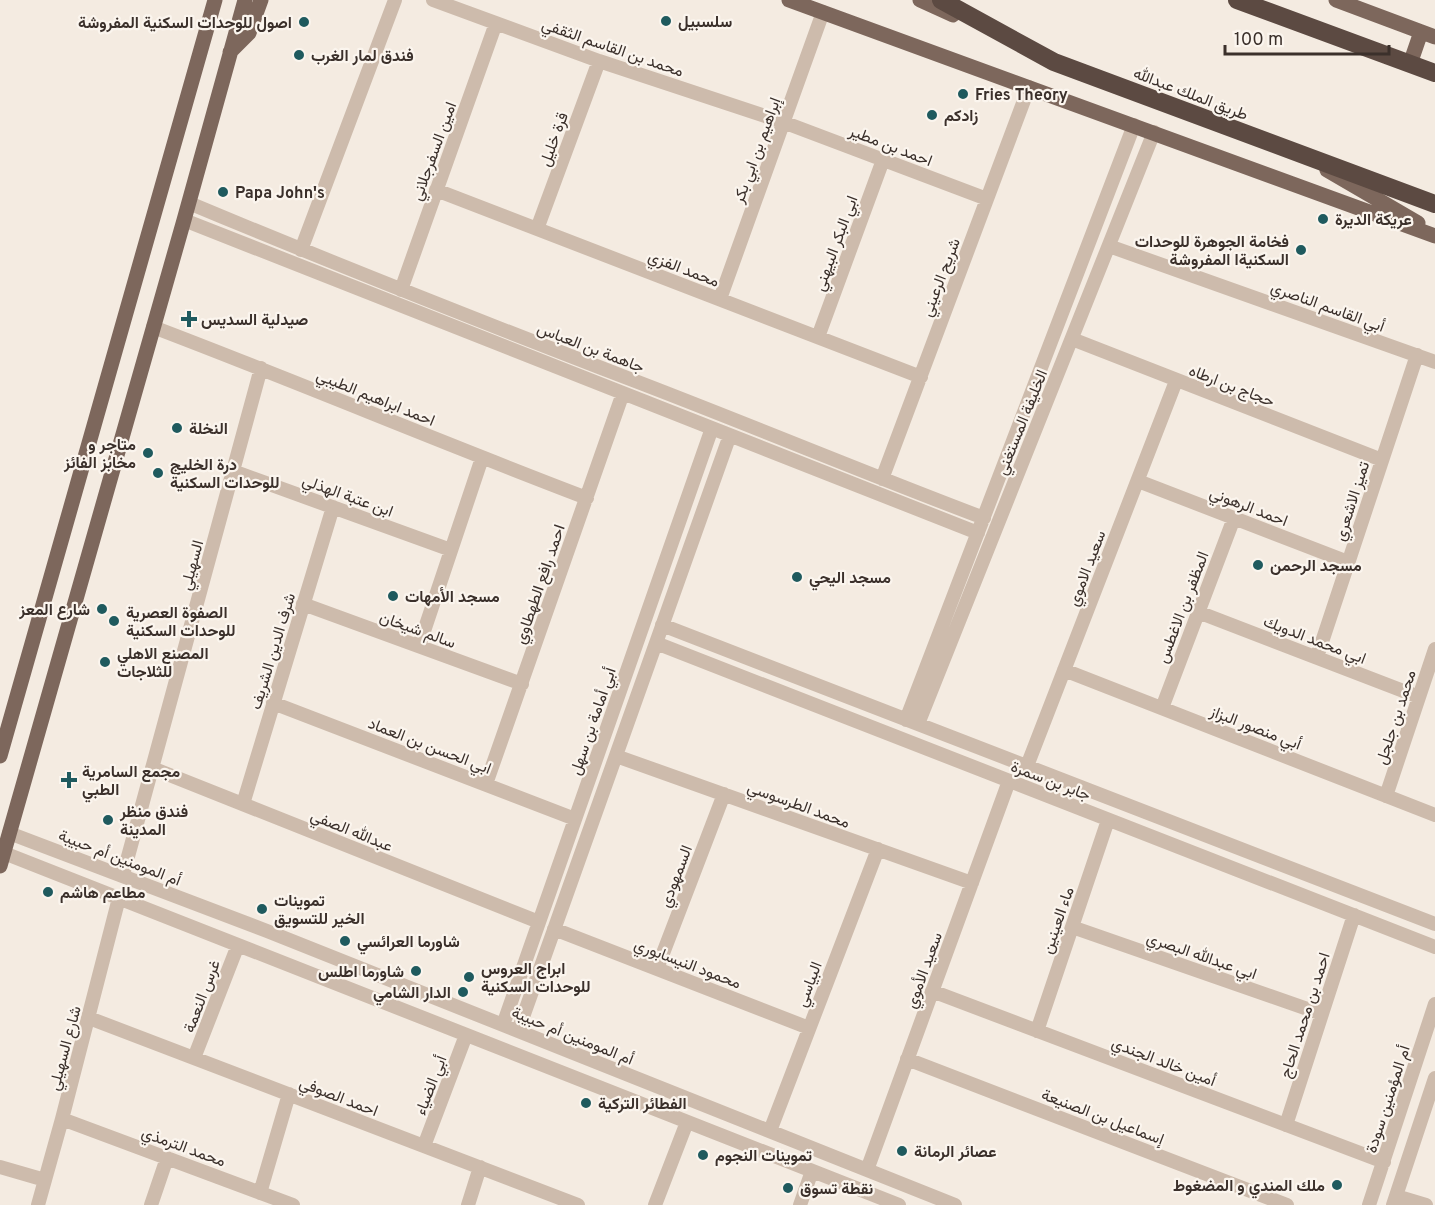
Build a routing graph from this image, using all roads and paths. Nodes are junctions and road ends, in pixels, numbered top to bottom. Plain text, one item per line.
1 (215, 0) edge
2 (245, 0) edge
3 (261, 0) edge
4 (395, 0) edge
5 (433, 0) edge
6 (789, 0) edge
7 (920, 0) edge
8 (941, 0) edge
9 (1237, 0) edge
10 (1336, 0) edge
11 (823, 12) junction
12 (496, 23) junction
13 (1428, 34) edge
14 (230, 52) junction
15 (599, 61) junction
16 (1054, 62) junction
17 (1410, 64) junction
18 (1435, 73) edge
19 (1029, 87) junction
20 (783, 122) junction
21 (1134, 125) junction
22 (1154, 132) junction
23 (1307, 158) junction
24 (883, 160) junction
25 (436, 190) junction
26 (987, 199) junction
27 (189, 203) junction
28 (1435, 204) edge
29 (184, 220) junction
30 (537, 229) junction
31 (1435, 234) edge
32 (1109, 246) junction
33 (301, 250) junction
34 (401, 290) junction
35 (720, 299) junction
36 (153, 327) junction
37 (818, 337) junction
38 (1072, 339) junction
39 (1417, 355) junction
40 (1435, 362) edge
41 (261, 368) junction
42 (921, 377) junction
43 (1176, 381) junction
44 (623, 393) junction
45 (712, 428) junction
46 (730, 435) junction
47 (482, 458) junction
48 (1382, 460) junction
49 (233, 471) junction
50 (882, 479) junction
51 (1138, 481) junction
52 (587, 498) junction
53 (333, 507) junction
54 (984, 518) junction
55 (1234, 518) junction
56 (978, 533) junction
57 (451, 550) junction
58 (1348, 562) junction
59 (303, 604) junction
60 (1198, 612) junction
61 (662, 625) junction
62 (656, 643) junction
63 (419, 646) junction
64 (1435, 648) edge
65 (1317, 657) junction
66 (1064, 670) junction
67 (522, 684) junction
68 (1419, 697) junction
69 (273, 703) junction
70 (1162, 708) junction
71 (912, 722) junction
72 (0, 756) edge
73 (616, 756) junction
74 (1027, 766) junction
75 (152, 768) junction
76 (1009, 781) junction
77 (486, 784) junction
78 (724, 794) junction
79 (1386, 796) junction
80 (243, 804) junction
81 (1435, 815) edge
82 (575, 819) junction
83 (1108, 820) junction
84 (9, 833) junction
85 (878, 849) junction
86 (3, 856) edge
87 (123, 875) junction
88 (972, 883) junction
89 (119, 898) junction
90 (1354, 915) junction
91 (539, 922) junction
92 (1435, 924) edge
93 (1072, 927) junction
94 (554, 929) junction
95 (238, 945) junction
96 (1435, 947) edge
97 (657, 969) junction
98 (932, 991) junction
99 (1435, 1004) edge
100 (1322, 1014) junction
101 (89, 1017) junction
102 (503, 1025) junction
103 (809, 1028) junction
104 (518, 1031) junction
105 (1037, 1031) junction
106 (466, 1035) junction
107 (194, 1058) junction
108 (908, 1059) junction
109 (1434, 1086) edge
110 (289, 1094) junction
111 (62, 1119) junction
112 (687, 1122) junction
113 (1286, 1125) junction
114 (770, 1131) junction
115 (424, 1146) junction
116 (167, 1158) junction
117 (1384, 1162) junction
118 (0, 1167) edge
119 (480, 1167) junction
120 (867, 1170) junction
121 (812, 1171) junction
122 (45, 1180) junction
123 (260, 1193) junction
124 (1394, 1201) edge
125 (573, 1204) edge
126 (38, 1205) edge
127 (151, 1205) edge
128 (293, 1205) edge
129 (468, 1205) edge
130 (655, 1205) edge
131 (800, 1205) edge
132 (899, 1205) edge
133 (955, 1205) edge
134 (1287, 1205) edge
135 (1369, 1205) edge
136 (1426, 1205) edge

1 - 72 main road
2 - 14 main road
3 - 14 main road
4 - 33 street
5 - 12 street, محمد بن القاسم الثقفي
6 - 11 main road
7 - 16 main road
8 - 16 highway, طريق الملك عبدالله
9 - 17 highway
10 - 13 main road
11 - 19 main road
11 - 20 street, إبراهيم بن ابي بكر
12 - 15 street, محمد بن القاسم الثقفي
12 - 25 street, امين السفرجلاني
13 - 17 main road
14 - 27 main road
15 - 20 street, محمد بن القاسم الثقفي
15 - 30 street, قرة خليل
16 - 23 highway, طريق الملك عبدالله
17 - 18 highway
19 - 21 main road
19 - 26 street, شريح الرعيني
20 - 24 street, احمد بن مطير
20 - 35 street, إبراهيم بن ابي بكر
21 - 22 main road
21 - 54 street, الخليفة المستغني
22 - 31 main road
22 - 32 street, الخليفة المستغني
23 - 28 highway, طريق الملك عبدالله
23 - 31 main road
24 - 26 street, احمد بن مطير
24 - 37 street, ابي البكر البيهني
25 - 30 street, محمد الفزي
25 - 34 street, امين السفرجلاني
26 - 42 street, شريح الرعيني
27 - 29 main road
27 - 33 street, جاهمة بن العباس
29 - 36 main road
29 - 44 street, جاهمة بن العباس
30 - 35 street, محمد الفزي
32 - 38 street, الخليفة المستغني
32 - 39 street, أبي القاسم الناصري
33 - 34 street, جاهمة بن العباس
34 - 50 street, جاهمة بن العباس
35 - 37 street, محمد الفزي
36 - 41 street, احمد ابراهيم الطيبي
36 - 84 main road
37 - 42 street, محمد الفزي
38 - 43 street, حجاج بن ارطاه
38 - 71 street, الخليفة المستغني
39 - 40 street, أبي القاسم الناصري
39 - 48 street, تميز الاشعري
41 - 47 street, احمد ابراهيم الطيبي
41 - 49 street, السهيلي
42 - 50 street, شريح الرعيني
43 - 48 street, حجاج بن ارطاه
43 - 51 street, سعيد الاموي
44 - 45 street, جاهمة بن العباس
44 - 52 street, احمد رافع الطهطاوي
45 - 46 street, جاهمة بن العباس
45 - 82 street, أبي أمامة بن سهل
46 - 56 street, جاهمة بن العباس
46 - 61 street, أبي أمامة بن سهل
47 - 52 street, احمد ابراهيم الطيبي
47 - 57 street
48 - 58 street, تميز الاشعري
49 - 53 street, ابن عتبة الهذلي
49 - 75 street, السهيلي
50 - 54 street, جاهمة بن العباس
51 - 55 street, احمد الرهوني
51 - 66 street, سعيد الاموي
52 - 67 street, احمد رافع الطهطاوي
53 - 57 street, ابن عتبة الهذلي
53 - 59 street, شرف الدين الشريف
54 - 56 street, الخليفة المستغني
55 - 58 street, احمد الرهوني
55 - 60 street, المظفر بن الاغطس
56 - 71 street, الخليفة المستغني
57 - 63 street
58 - 65 street, تميز الاشعري
59 - 63 street, سالم شيخان
59 - 69 street, شرف الدين الشريف
60 - 65 street, ابي محمد الدويك
60 - 70 street, المظفر بن الاغطس
61 - 62 street, أبي أمامة بن سهل
61 - 71 street, جابر بن سمرة
62 - 73 street, أبي أمامة بن سهل
62 - 76 street, جابر بن سمرة
63 - 67 street, سالم شيخان
64 - 68 street, محمد بن جلجل
65 - 68 street, ابي محمد الدويك
66 - 70 street, أبي منصور البزاز
66 - 74 street, سعيد الاموي
67 - 77 street, احمد رافع الطهطاوي
68 - 79 street, محمد بن جلجل
69 - 77 street, ابي الحسن بن العماد
69 - 80 street, شرف الدين الشريف
70 - 79 street, أبي منصور البزاز
71 - 74 street, جابر بن سمرة
73 - 78 street, محمد الطرسوسي
73 - 94 street, أبي أمامة بن سهل
74 - 92 street, جابر بن سمرة
75 - 80 street, عبدالله الصفي
75 - 87 street, السهيلي
76 - 83 street, جابر بن سمرة
76 - 88 street, سعيد الأموي
77 - 82 street, ابي الحسن بن العماد
78 - 85 street, محمد الطرسوسي
78 - 97 street, السمهودي
79 - 81 street, أبي منصور البزاز
80 - 91 street, عبدالله الصفي
82 - 91 street, أبي أمامة بن سهل
83 - 90 street, جابر بن سمرة
83 - 93 street, ماء العينين
84 - 86 main road
84 - 87 street, أم المومنين أم حبيبة
85 - 88 street, محمد الطرسوسي
85 - 103 street, البياسي
86 - 89 street
87 - 102 street, أم المومنين أم حبيبة
88 - 98 street, سعيد الأموي
89 - 95 street
89 - 101 street, شارع السهيلي
90 - 96 street, جابر بن سمرة
90 - 100 street, احمد بن محمد الحاج
91 - 102 street, أبي أمامة بن سهل
93 - 100 street, ابي عبدالله البصري
93 - 105 street, ماء العينين
94 - 97 street, محمود النيسابوري
94 - 104 street, أبي أمامة بن سهل
95 - 106 street
95 - 107 street, غرس النعمة
97 - 103 street, محمود النيسابوري
98 - 105 street, أمين خالد الجندي
98 - 108 street, سعيد الأموي
99 - 117 street, أم المؤمنين سودة
100 - 113 street, احمد بن محمد الحاج
101 - 107 street, احمد الصوفي
101 - 111 street, شارع السهيلي
102 - 104 street, أم المومنين أم حبيبة
103 - 114 street, البياسي
104 - 114 street, أم المومنين أم حبيبة
105 - 113 street, أمين خالد الجندي
106 - 112 street
106 - 115 street, أبي الضياء
107 - 110 street, احمد الصوفي
108 - 120 street, سعيد الأموي
108 - 134 street, إسماعيل بن الصنيعة
109 - 124 street
110 - 115 street, احمد الصوفي
110 - 123 street
111 - 116 street, محمد الترمذي
111 - 122 street, شارع السهيلي
112 - 121 street
112 - 130 street
113 - 117 street, أمين خالد الجندي
114 - 120 street, أم المومنين أم حبيبة
115 - 119 street, احمد الصوفي
116 - 123 street, محمد الترمذي
116 - 127 street
117 - 135 street, أم المؤمنين سودة
118 - 122 street
119 - 125 street, احمد الصوفي
119 - 129 street
120 - 133 street, أم المومنين أم حبيبة
121 - 131 street
121 - 132 street
122 - 126 street, شارع السهيلي
123 - 128 street, محمد الترمذي
124 - 136 street

